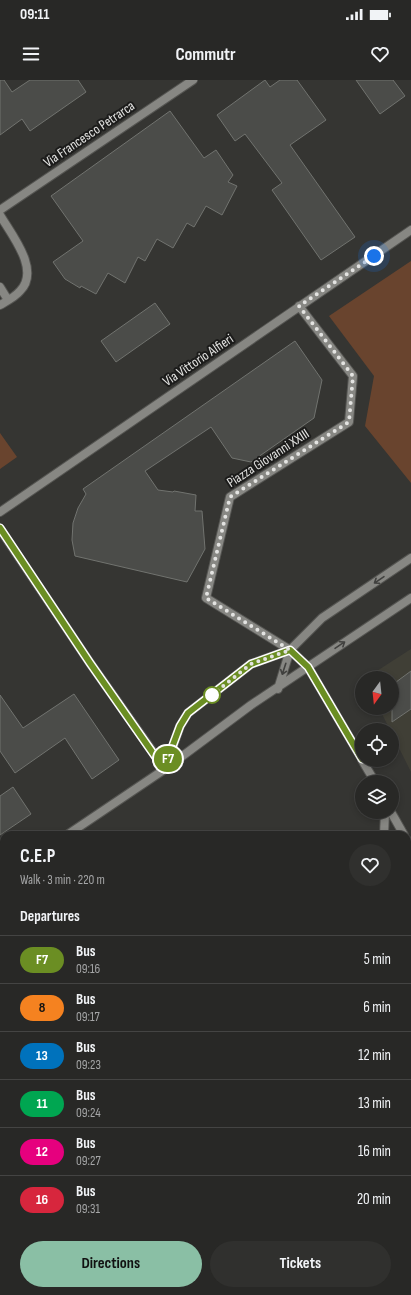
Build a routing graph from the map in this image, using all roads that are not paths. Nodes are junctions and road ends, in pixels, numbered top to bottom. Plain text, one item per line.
1 (193, 80) edge
2 (0, 210) edge
3 (0, 215) edge
4 (411, 230) edge
5 (0, 287) edge
6 (8, 300) junction
7 (0, 306) edge
8 (299, 306) junction
9 (0, 512) edge
10 (0, 528) edge
11 (411, 558) edge
12 (411, 598) edge
13 (290, 650) junction
14 (308, 667) junction
15 (278, 689) junction
16 (355, 748) edge
17 (164, 769) junction
18 (385, 819) edge
19 (396, 819) edge
20 (73, 831) edge
21 (384, 831) edge
22 (402, 831) edge

1 - 2 street, Via Francesco Petrarca
3 - 6 street
4 - 8 street, Via Vittorio Alfieri
5 - 6 street
6 - 7 street
8 - 9 street, Via Vittorio Alfieri
8 - 13 street, Piazza Giovanni XXIII
10 - 17 street
11 -> 13 street
14 -> 12 street
13 - 14 street, Piazza Giovanni XXIII
13 -> 15 street
13 - 17 street
14 - 15 street
14 - 16 street, Piazza Giovanni XXIII
15 - 17 street
17 - 20 street
18 - 21 street
19 - 22 street

